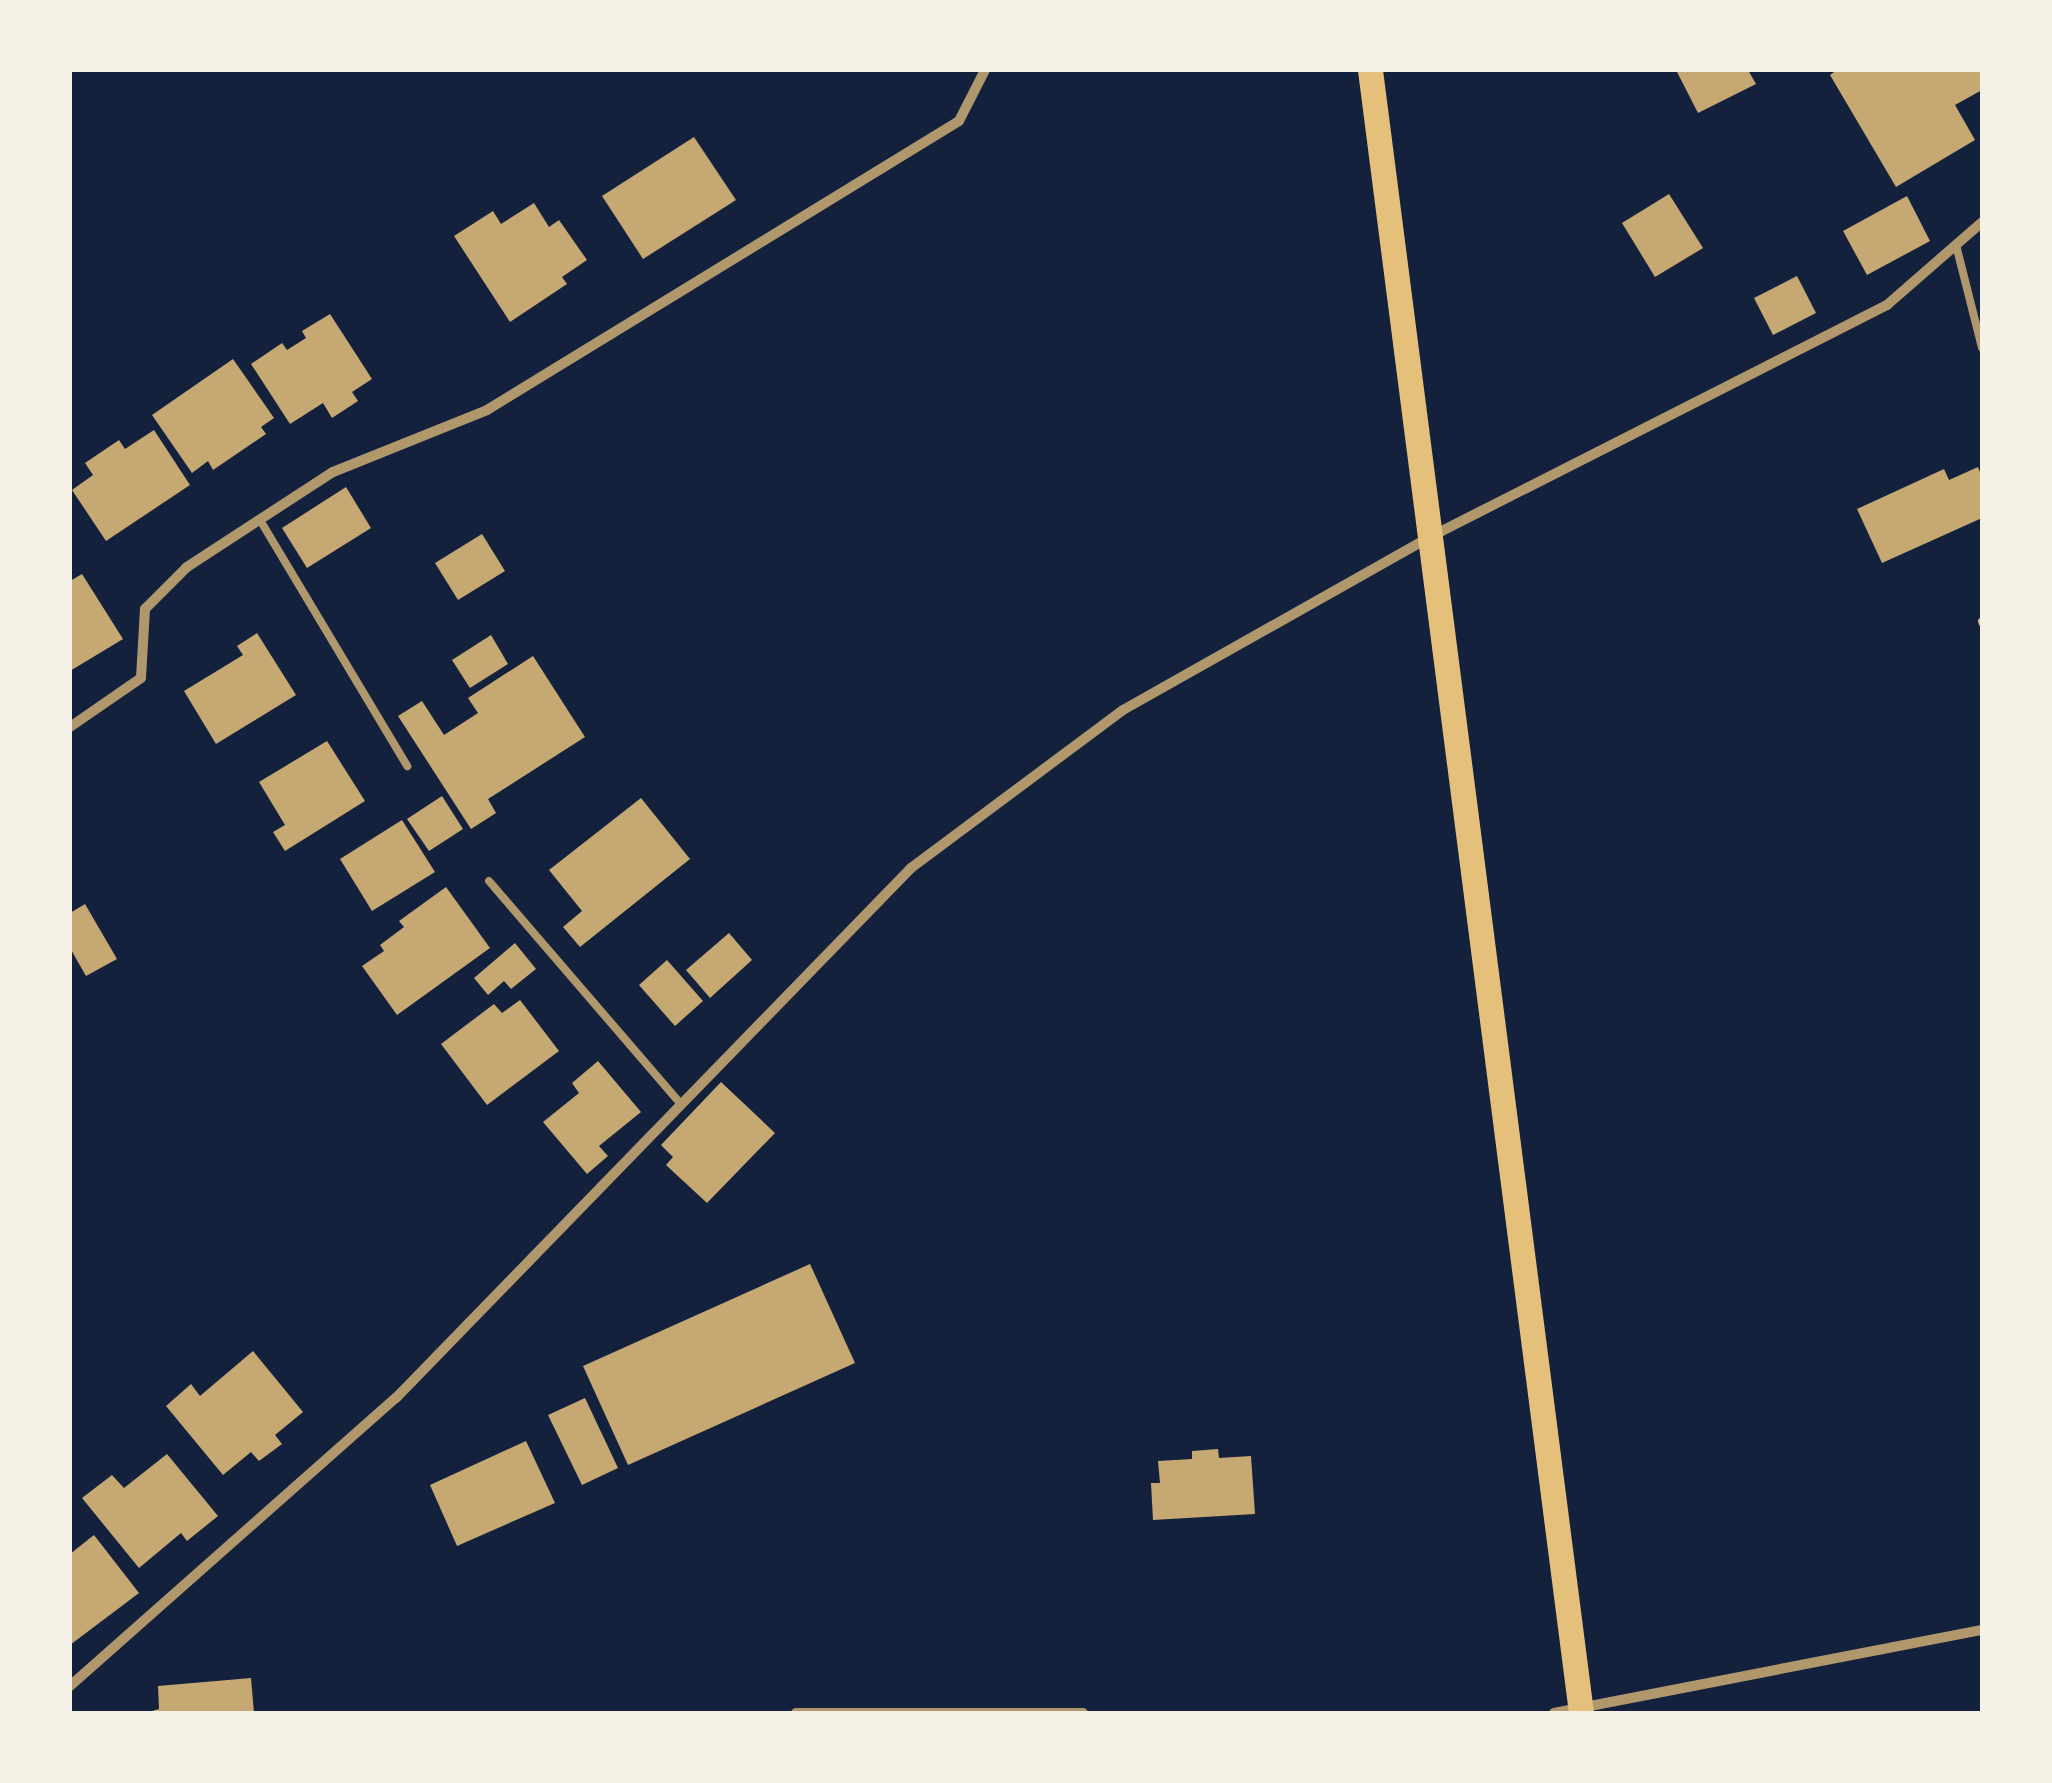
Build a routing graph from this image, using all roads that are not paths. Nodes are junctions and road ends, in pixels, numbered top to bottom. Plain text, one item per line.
1 (985, 70) edge
2 (1370, 70) edge
3 (1982, 222) edge
4 (1956, 244) junction
5 (1982, 348) edge
6 (260, 520) junction
7 (1430, 537) junction
8 (70, 727) edge
9 (407, 766) dead end
10 (489, 881) dead end
11 (681, 1104) junction
12 (1982, 1630) edge
13 (70, 1686) edge
14 (1580, 1711) edge
15 (796, 1713) edge
16 (1083, 1713) edge
17 (1554, 1713) edge

1 - 6 street
2 - 7 main road
3 - 4 street
4 - 5 lane
4 - 7 street
6 - 8 street
6 - 9 lane
7 - 11 street
7 - 14 main road
10 - 11 lane
11 - 13 street
12 - 14 street
14 - 17 street
15 - 16 street

